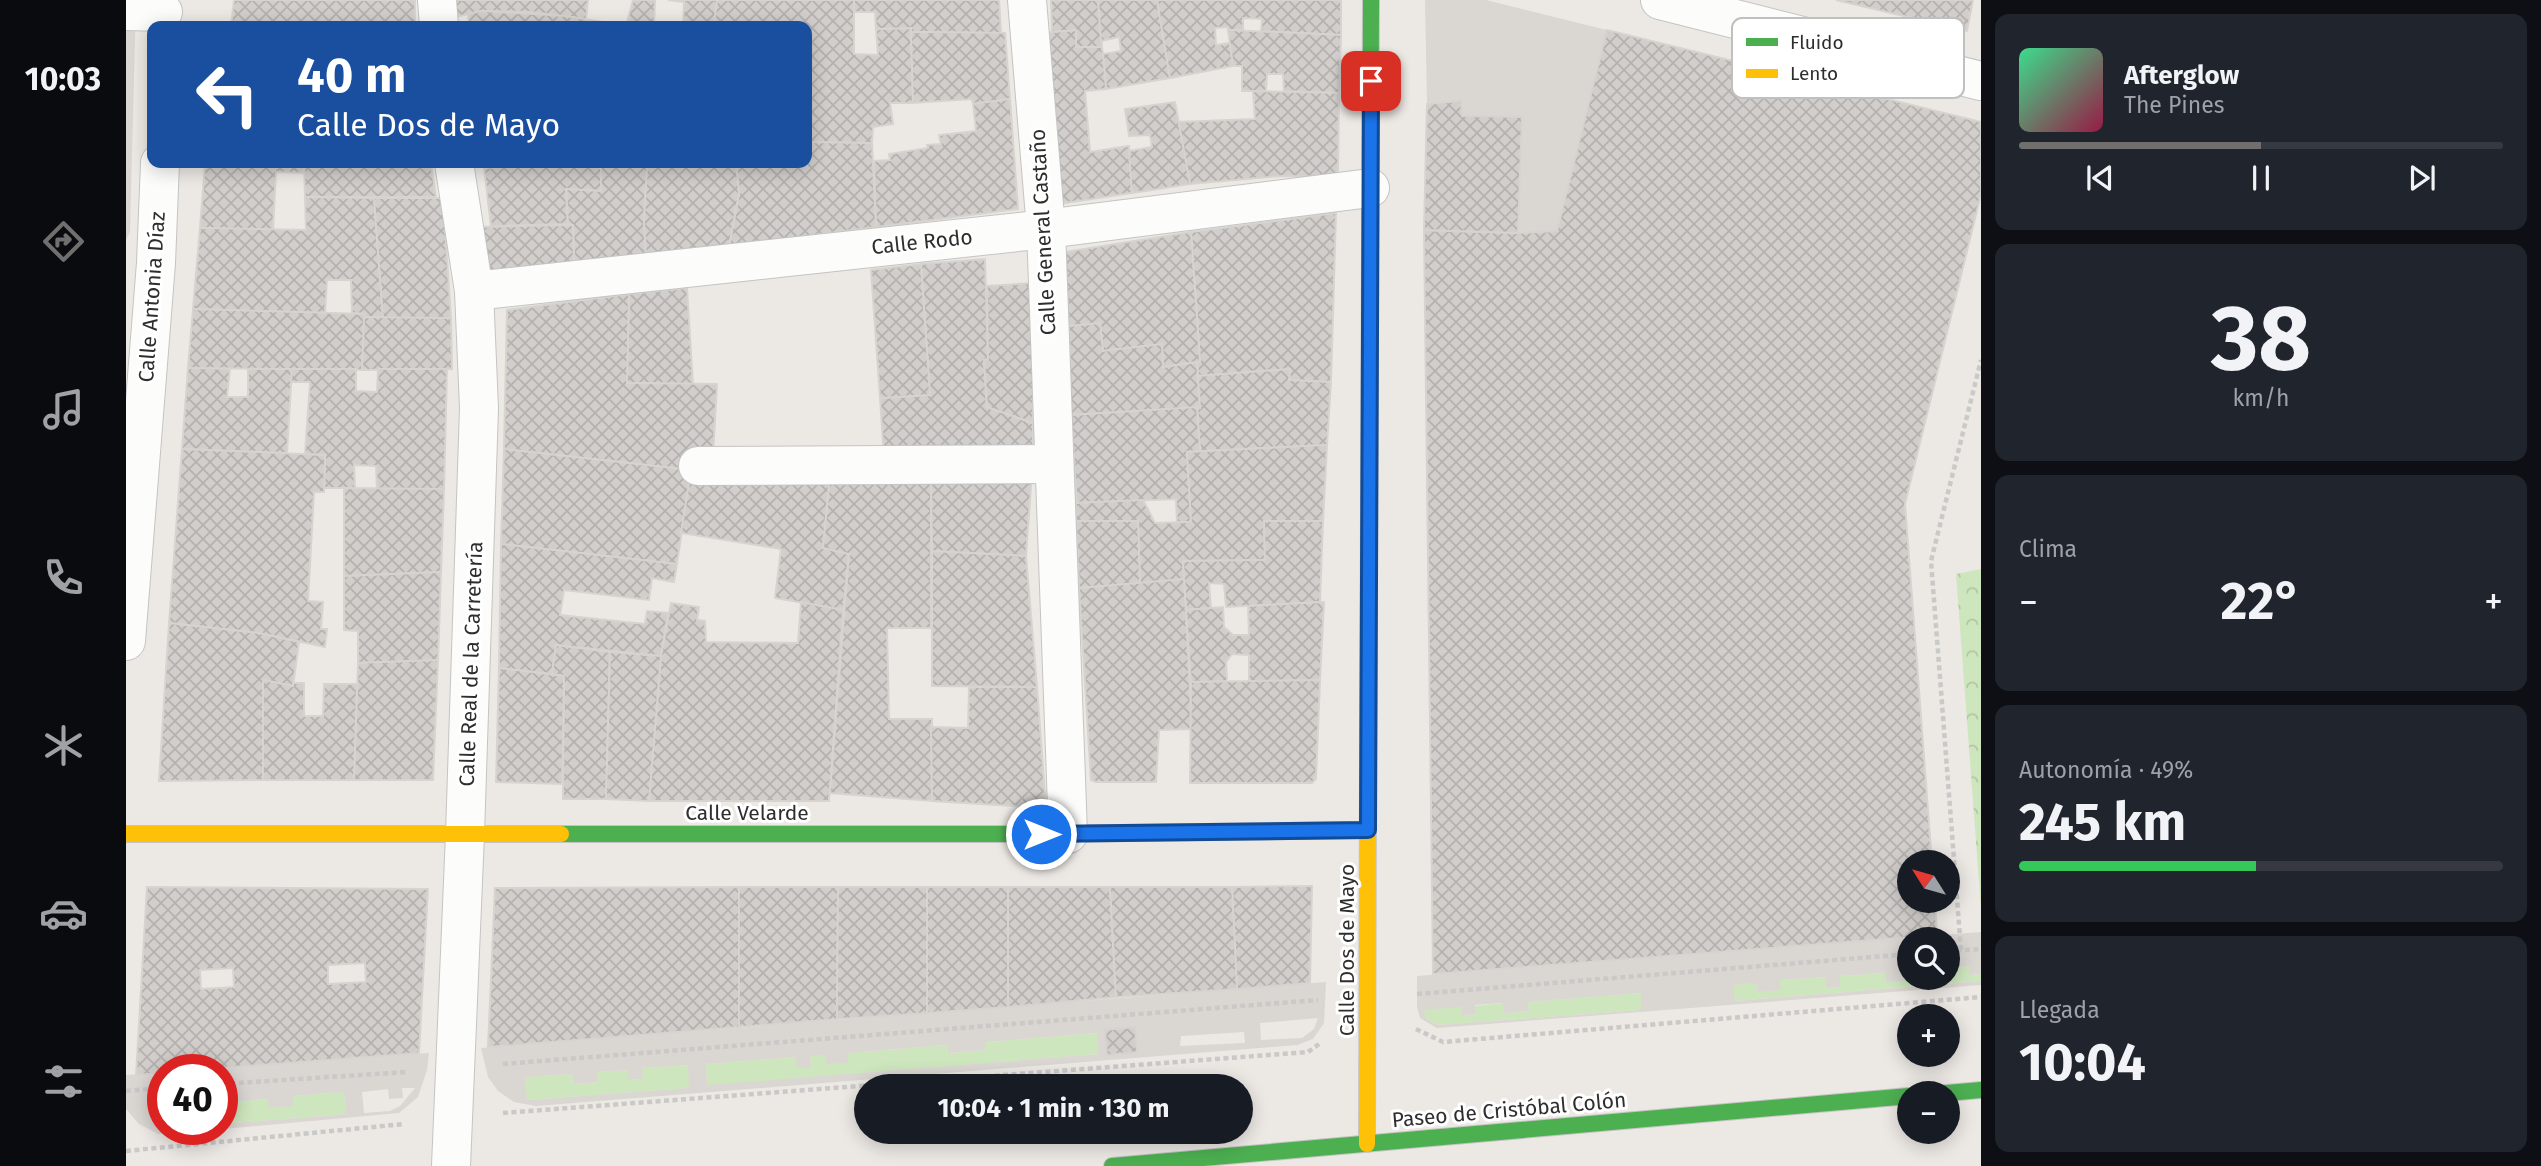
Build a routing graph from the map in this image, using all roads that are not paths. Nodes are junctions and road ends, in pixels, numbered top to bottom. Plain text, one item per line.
1 (437, 0) edge
2 (1027, 0) edge
3 (1371, 0) edge
4 (1660, 0) edge
5 (126, 11) edge
6 (163, 13) edge
7 (1732, 18) edge
8 (439, 21) edge
9 (1964, 77) edge
10 (1981, 81) edge
11 (159, 168) edge
12 (455, 168) edge
13 (1370, 188) junction
14 (1046, 229) junction
15 (141, 263) edge
16 (474, 291) junction
17 (1054, 464) junction
18 (698, 466) dead end
19 (126, 641) edge
20 (1368, 830) junction
21 (126, 834) edge
22 (465, 834) junction
23 (1068, 834) junction
24 (1981, 1090) edge
25 (1960, 1092) edge
26 (1897, 1097) edge
27 (1367, 1144) junction
28 (451, 1166) edge
29 (1112, 1166) edge

1 - 8 street
2 - 14 street, Calle General Castaño
3 - 13 street, Calle Dos de Mayo
4 - 7 street
5 - 6 street
9 - 10 street
11 - 15 street, Calle Antonia Díaz
12 - 16 street, Calle Real de la Carretería
13 - 14 street, Calle Rodo
13 - 20 street, Calle Dos de Mayo
14 - 16 street, Calle Rodo
14 - 17 street, Calle General Castaño
15 - 19 street, Calle Antonia Díaz
16 - 22 street, Calle Real de la Carretería
17 - 18 street
17 - 23 street, Calle General Castaño
20 - 23 street, Calle Velarde
20 - 27 street, Calle Dos de Mayo
21 - 22 street, Calle Velarde
22 - 23 street, Calle Velarde
22 - 28 street, Calle Real de la Carretería
24 - 25 street
26 - 27 street, Paseo de Cristóbal Colón
27 - 29 street, Paseo de Cristóbal Colón

